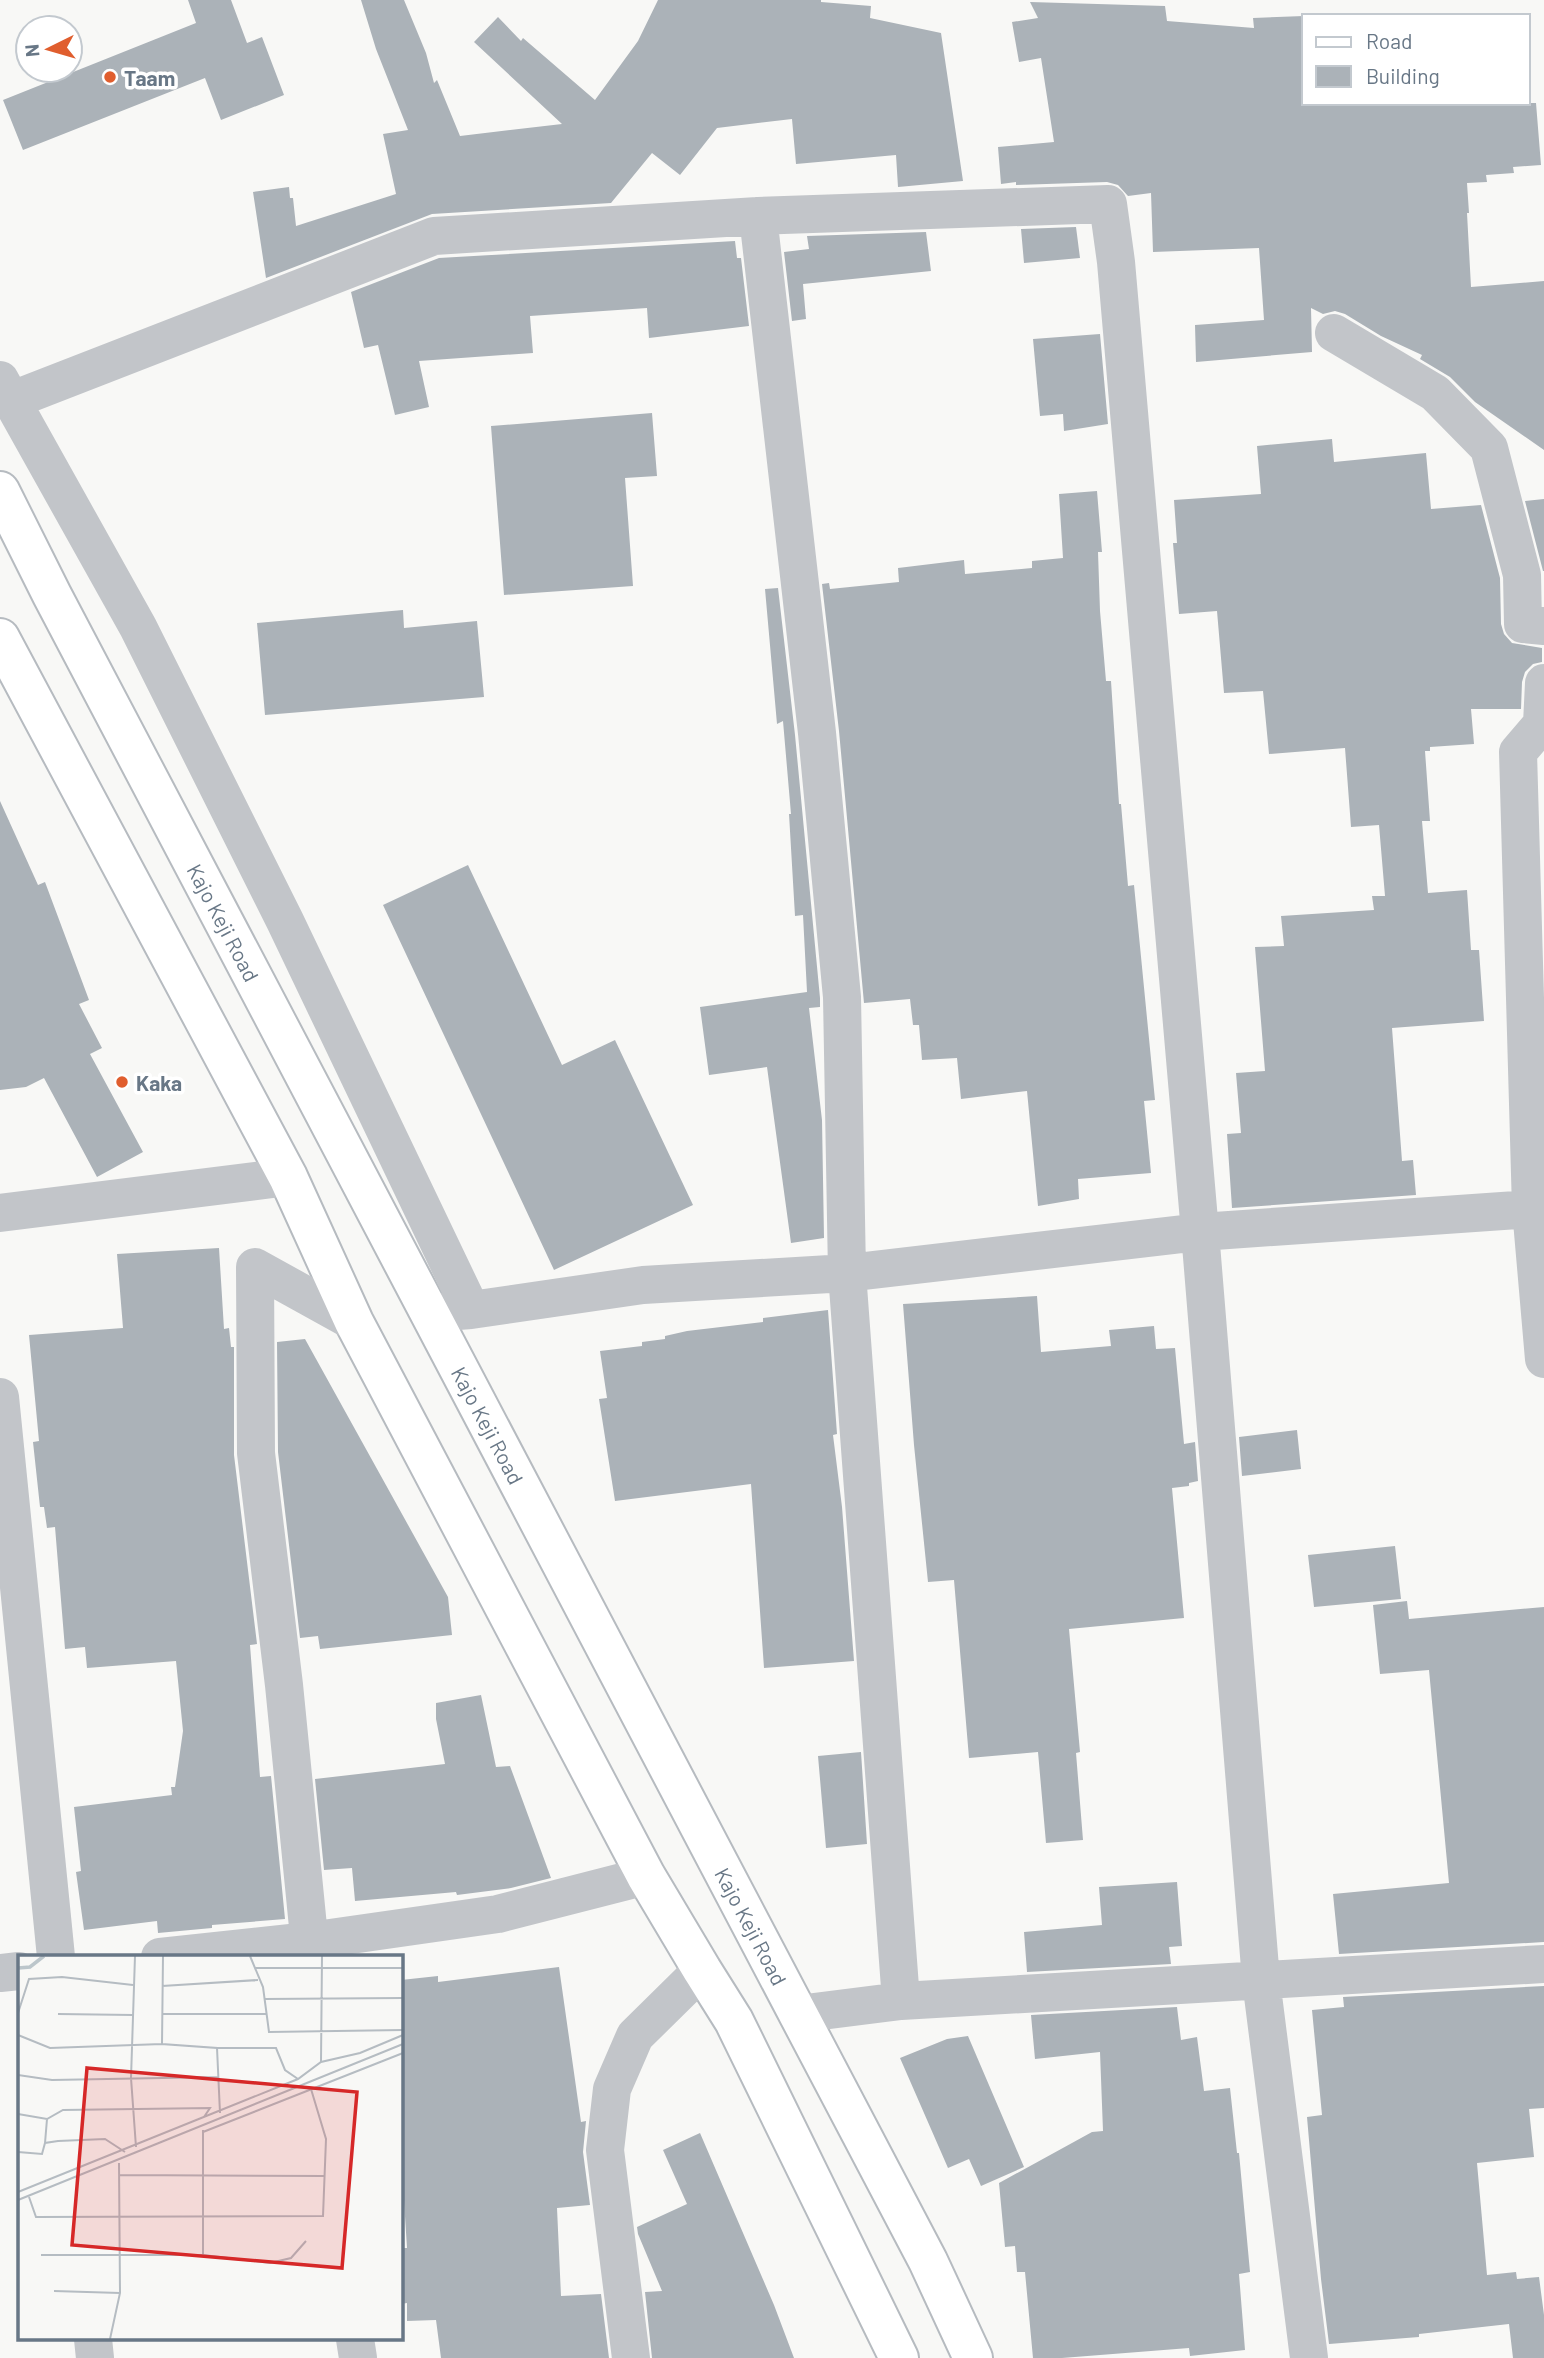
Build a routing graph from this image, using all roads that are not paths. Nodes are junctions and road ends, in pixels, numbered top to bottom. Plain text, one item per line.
1 (758, 216) junction
2 (1334, 333) dead end
3 (5, 390) edge
4 (0, 491) edge
5 (1544, 626) edge
6 (0, 638) edge
7 (1544, 683) edge
8 (288, 1177) junction
9 (1531, 1209) junction
10 (0, 1213) edge
11 (1200, 1232) junction
12 (847, 1273) junction
13 (471, 1310) junction
14 (431, 1313) junction
15 (354, 1322) junction
16 (1544, 1359) edge
17 (0, 1397) edge
18 (646, 1876) junction
19 (310, 1949) edge
20 (56, 1955) edge
21 (198, 1955) edge
22 (1544, 1964) edge
23 (702, 1970) junction
24 (18, 1971) edge
25 (0, 1973) edge
26 (1261, 1980) junction
27 (901, 2001) junction
28 (798, 2014) junction
29 (93, 2340) edge
30 (355, 2340) edge
31 (95, 2358) edge
32 (358, 2358) edge
33 (631, 2358) edge
34 (899, 2358) edge
35 (973, 2358) edge
36 (1309, 2358) edge

1 - 3 street
1 - 11 street
1 - 12 street
2 - 5 street
3 - 13 street
4 - 14 main road, Kajo Keji Road
6 - 8 main road
7 - 9 street
8 - 10 street
8 - 15 main road
9 - 11 street
9 - 16 street
11 - 12 street
11 - 26 street
12 - 13 street
12 - 27 street
13 - 14 street
14 - 28 main road, Kajo Keji Road
15 - 18 main road
15 - 19 street
17 - 20 street
18 - 19 street
18 - 23 main road
19 - 21 street
22 - 26 street
23 - 33 street
23 - 34 main road
24 - 25 street
26 - 27 street
26 - 36 street
27 - 28 street
28 - 35 main road, Kajo Keji Road
29 - 31 street
30 - 32 street

